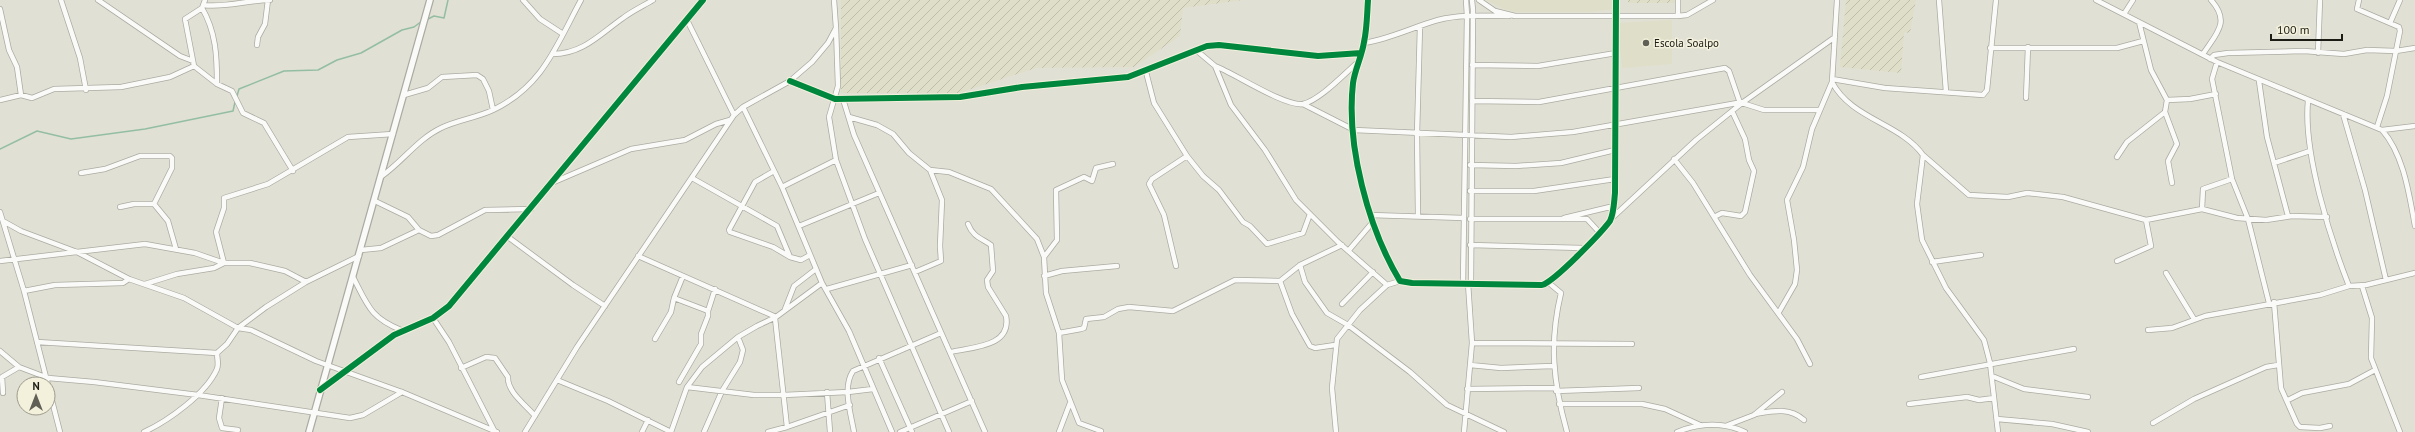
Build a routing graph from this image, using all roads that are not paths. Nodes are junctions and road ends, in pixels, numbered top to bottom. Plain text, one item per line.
1 (61, 0) edge
2 (98, 0) edge
3 (205, 0) edge
4 (269, 0) edge
5 (430, 0) edge
6 (523, 0) edge
7 (581, 0) edge
8 (653, 0) edge
9 (834, 0) edge
10 (1368, 0) edge
11 (1466, 0) edge
12 (1472, 0) edge
13 (1479, 0) edge
14 (1616, 0) edge
15 (1678, 0) edge
16 (1713, 0) edge
17 (1837, 0) edge
18 (1939, 0) edge
19 (1996, 0) edge
20 (2096, 0) edge
21 (2133, 0) edge
22 (2211, 0) edge
23 (2320, 0) edge
24 (2359, 0) edge
25 (2400, 0) edge
26 (700, 1) edge
27 (203, 7) junction
28 (0, 9) edge
29 (2124, 14) junction
30 (1467, 16) junction
31 (1473, 16) junction
32 (1515, 16) junction
33 (1616, 16) junction
34 (1678, 16) junction
35 (687, 20) junction
36 (2139, 22) junction
37 (2390, 23) junction
38 (1420, 26) junction
39 (836, 28) junction
40 (563, 34) junction
41 (1467, 36) junction
42 (1473, 36) junction
43 (1835, 37) junction
44 (2144, 41) junction
45 (1364, 43) junction
46 (257, 45) dead end
47 (2028, 47) junction
48 (1990, 48) junction
49 (2415, 48) edge
50 (1196, 50) junction
51 (1466, 51) junction
52 (1472, 51) junction
53 (2396, 52) junction
54 (1361, 53) junction
55 (1616, 53) junction
56 (2318, 53) junction
57 (553, 54) junction
58 (2202, 54) junction
59 (2210, 59) junction
60 (193, 61) junction
61 (2218, 62) junction
62 (1357, 63) junction
63 (1472, 65) junction
64 (194, 66) junction
65 (1215, 66) junction
66 (1146, 72) junction
67 (1466, 74) junction
68 (1472, 74) junction
69 (790, 81) junction
70 (1832, 81) junction
71 (2258, 81) junction
72 (217, 84) junction
73 (1466, 87) junction
74 (1472, 87) junction
75 (1616, 89) junction
76 (86, 90) junction
77 (1946, 92) junction
78 (2216, 94) junction
79 (21, 95) junction
80 (404, 95) junction
81 (2026, 98) dead end
82 (835, 99) junction
83 (843, 99) junction
84 (0, 100) edge
85 (2167, 100) junction
86 (1472, 101) junction
87 (2308, 101) junction
88 (1742, 103) junction
89 (1303, 104) junction
90 (743, 107) junction
91 (493, 110) junction
92 (1819, 110) junction
93 (1466, 111) junction
94 (1472, 111) junction
95 (1732, 111) junction
96 (2164, 112) junction
97 (2343, 114) junction
98 (734, 115) junction
99 (849, 117) junction
100 (730, 120) junction
101 (1466, 123) junction
102 (1472, 123) junction
103 (1615, 123) junction
104 (2415, 126) edge
105 (2377, 127) junction
106 (1354, 130) junction
107 (2382, 130) junction
108 (393, 134) junction
109 (1417, 134) junction
110 (1465, 136) junction
111 (1472, 136) junction
112 (1471, 145) junction
113 (1465, 146) junction
114 (1615, 150) junction
115 (2310, 151) junction
116 (1923, 155) junction
117 (1187, 156) junction
118 (2117, 157) dead end
119 (1674, 159) junction
120 (836, 160) junction
121 (2274, 163) junction
122 (1113, 164) dead end
123 (1470, 166) junction
124 (930, 170) junction
125 (293, 171) junction
126 (774, 171) junction
127 (81, 173) dead end
128 (382, 176) junction
129 (692, 178) junction
130 (1464, 179) junction
131 (1470, 179) junction
132 (1615, 179) junction
133 (2232, 179) junction
134 (552, 182) junction
135 (2172, 183) dead end
136 (782, 187) junction
137 (1470, 191) junction
138 (880, 193) junction
139 (375, 201) junction
140 (154, 204) junction
141 (852, 204) junction
142 (1464, 204) junction
143 (1470, 204) junction
144 (741, 205) junction
145 (1614, 206) junction
146 (120, 207) dead end
147 (531, 209) junction
148 (2202, 209) junction
149 (0, 212) edge
150 (1310, 214) junction
151 (1370, 215) junction
152 (1418, 216) junction
153 (2288, 216) junction
154 (1714, 217) junction
155 (2327, 217) junction
156 (1464, 218) junction
157 (1564, 218) junction
158 (1470, 219) junction
159 (2248, 219) junction
160 (1610, 220) junction
161 (2146, 220) junction
162 (3, 221) junction
163 (1372, 223) junction
164 (968, 224) dead end
165 (799, 226) junction
166 (2415, 226) edge
167 (420, 230) junction
168 (1470, 230) junction
169 (1464, 231) junction
170 (1599, 232) junction
171 (508, 237) junction
172 (1470, 245) junction
173 (1342, 246) junction
174 (1583, 248) junction
175 (176, 250) junction
176 (361, 250) junction
177 (1349, 250) junction
178 (77, 252) junction
179 (810, 255) junction
180 (1980, 255) dead end
181 (359, 256) junction
182 (638, 256) junction
183 (1044, 256) junction
184 (790, 257) junction
185 (1463, 257) junction
186 (1470, 257) junction
187 (15, 260) junction
188 (0, 261) edge
189 (2117, 261) dead end
190 (1932, 262) junction
191 (224, 263) junction
192 (912, 265) junction
193 (1300, 265) junction
194 (1117, 266) dead end
195 (1176, 266) dead end
196 (816, 269) junction
197 (915, 272) junction
198 (1373, 272) junction
199 (2166, 273) dead end
200 (2415, 273) edge
201 (880, 274) junction
202 (683, 276) junction
203 (1044, 276) junction
204 (353, 277) junction
205 (129, 278) junction
206 (1280, 280) junction
207 (2386, 280) junction
208 (1400, 281) junction
209 (306, 282) junction
210 (1463, 283) junction
211 (1470, 283) junction
212 (1548, 283) junction
213 (145, 284) junction
214 (822, 284) junction
215 (1387, 285) junction
216 (2349, 286) junction
217 (2362, 286) junction
218 (715, 290) junction
219 (826, 290) junction
220 (24, 291) junction
221 (674, 298) junction
222 (2271, 303) junction
223 (1342, 304) dead end
224 (605, 306) junction
225 (785, 309) junction
226 (708, 311) junction
227 (1779, 312) junction
228 (433, 318) junction
229 (776, 318) junction
230 (2194, 319) junction
231 (1348, 325) junction
232 (238, 328) junction
233 (401, 330) junction
234 (2148, 330) dead end
235 (941, 333) junction
236 (1059, 333) junction
237 (738, 337) junction
238 (655, 339) dead end
239 (37, 342) junction
240 (1472, 343) junction
241 (1632, 344) dead end
242 (910, 345) junction
243 (1335, 345) junction
244 (1553, 345) junction
245 (2074, 349) dead end
246 (0, 351) edge
247 (951, 352) junction
248 (217, 353) junction
249 (879, 358) junction
250 (1990, 363) junction
251 (1810, 364) dead end
252 (1470, 365) junction
253 (2278, 365) junction
254 (328, 366) junction
255 (863, 366) junction
256 (1553, 366) junction
257 (19, 367) junction
258 (461, 368) junction
259 (2375, 370) junction
260 (345, 371) junction
261 (43, 376) edge
262 (47, 376) edge
263 (1992, 376) junction
264 (1921, 377) dead end
265 (56, 379) edge
266 (557, 380) junction
267 (679, 382) dead end
268 (687, 387) junction
269 (1639, 388) dead end
270 (873, 389) junction
271 (1467, 389) junction
272 (320, 390) junction
273 (1556, 390) junction
274 (722, 391) junction
275 (402, 392) junction
276 (827, 392) junction
277 (848, 392) junction
278 (1782, 392) dead end
279 (3, 393) dead end
280 (198, 394) junction
281 (784, 395) junction
282 (2088, 397) dead end
283 (222, 398) junction
284 (1994, 398) junction
285 (2288, 400) junction
286 (972, 401) junction
287 (1070, 403) junction
288 (1559, 404) junction
289 (1909, 404) dead end
290 (850, 405) junction
291 (315, 412) junction
292 (829, 412) junction
293 (56, 414) edge
294 (1465, 414) junction
295 (941, 415) junction
296 (1754, 415) junction
297 (535, 416) junction
298 (648, 420) junction
299 (1804, 420) dead end
300 (1997, 420) junction
301 (2153, 423) dead end
302 (1700, 425) junction
303 (1728, 426) junction
304 (2064, 426) junction
305 (2330, 426) dead end
306 (789, 429) edge
307 (238, 430) dead end
308 (911, 430) edge
309 (495, 431) edge
310 (1101, 431) dead end
311 (60, 432) edge
312 (144, 432) edge
313 (309, 432) edge
314 (526, 432) edge
315 (642, 432) edge
316 (671, 432) edge
317 (704, 432) edge
318 (768, 432) edge
319 (830, 432) edge
320 (854, 432) edge
321 (892, 432) edge
322 (900, 432) edge
323 (949, 432) edge
324 (985, 432) edge
325 (1059, 432) edge
326 (1336, 432) edge
327 (1464, 432) edge
328 (1504, 432) edge
329 (1567, 432) edge
330 (1677, 432) edge
331 (1745, 432) edge
332 (1998, 432) edge
333 (2063, 432) edge
334 (2088, 432) edge
335 (2400, 432) edge

1 - 76 street
2 - 60 street
3 - 27 street
4 - 27 street
4 - 46 street
5 - 80 street
6 - 40 street
7 - 40 street
8 - 57 street
9 - 39 street
10 - 45 street
11 - 30 street
12 - 31 street
13 - 32 street
14 - 33 street
15 - 34 street
16 - 34 street
17 - 43 street
18 - 77 street
19 - 48 street
20 - 29 street
21 - 29 street
22 - 58 street
23 - 56 street
24 - 37 street
25 - 37 street
26 - 35 street
27 - 60 street
27 - 72 street
28 - 79 street
29 - 36 street
30 - 31 street
30 - 38 street
30 - 41 street
31 - 32 street
31 - 42 street
32 - 33 street
33 - 34 street
33 - 55 street
35 - 98 street
35 - 134 street
36 - 44 street
36 - 58 street
37 - 53 street
38 - 45 street
38 - 109 street
39 - 69 street
39 - 82 street
40 - 57 street
41 - 42 street
41 - 51 street
42 - 52 street
43 - 70 street
43 - 88 street
44 - 47 street
44 - 85 street
45 - 54 street
47 - 48 street
47 - 81 street
48 - 77 street
49 - 53 street
50 - 54 street
50 - 65 street
50 - 66 street
51 - 52 street
51 - 67 street
52 - 63 street
53 - 56 street
53 - 105 street
54 - 62 street
55 - 63 street
55 - 75 street
56 - 59 street
57 - 91 street
58 - 59 street
59 - 61 street
60 - 64 street
61 - 71 street
61 - 78 street
62 - 89 street
62 - 106 street
63 - 68 street
64 - 72 street
64 - 76 street
65 - 89 street
65 - 150 street
66 - 83 street
66 - 117 street
67 - 68 street
67 - 73 street
68 - 74 street
69 - 82 street
69 - 90 street
70 - 77 street
70 - 92 street
70 - 116 street
71 - 87 street
71 - 121 street
72 - 125 street
73 - 74 street
73 - 93 street
74 - 86 street
75 - 86 street
75 - 88 street
75 - 103 street
76 - 79 street
78 - 85 street
78 - 133 street
79 - 84 street
80 - 91 street
80 - 108 street
82 - 83 street
82 - 120 street
83 - 99 street
85 - 96 street
86 - 94 street
87 - 97 street
87 - 115 street
88 - 92 street
88 - 95 street
88 - 103 street
89 - 106 street
90 - 98 street
90 - 126 street
91 - 128 street
92 - 227 street
93 - 94 street
93 - 101 street
94 - 102 street
95 - 119 street
95 - 154 street
96 - 118 street
96 - 135 street
97 - 105 street
97 - 207 street
98 - 100 street
99 - 124 street
99 - 138 street
100 - 129 street
100 - 134 street
101 - 102 street
101 - 110 street
102 - 111 street
103 - 111 street
103 - 114 street
104 - 107 street
105 - 107 street
106 - 109 street
106 - 151 street
107 - 166 street
108 - 125 street
108 - 128 street
109 - 110 street
109 - 152 street
110 - 111 street
110 - 113 street
111 - 112 street
112 - 113 street
112 - 123 street
113 - 130 street
114 - 123 street
114 - 132 street
115 - 121 street
115 - 155 street
116 - 161 street
116 - 190 street
117 - 150 street
117 - 195 street
119 - 154 street
119 - 160 street
120 - 136 street
120 - 141 street
121 - 153 street
122 - 183 street
123 - 131 street
124 - 183 street
124 - 197 street
125 - 191 street
126 - 136 street
126 - 144 street
127 - 140 street
128 - 139 street
129 - 144 street
129 - 182 street
130 - 131 street
130 - 142 street
131 - 137 street
132 - 137 street
132 - 145 street
133 - 148 street
133 - 159 street
134 - 147 street
136 - 165 street
137 - 143 street
138 - 141 street
138 - 192 street
139 - 167 street
139 - 176 street
140 - 146 street
140 - 175 street
141 - 165 street
141 - 201 street
142 - 143 street
142 - 156 street
143 - 158 street
144 - 184 street
144 - 184 street
145 - 157 street
145 - 160 street
147 - 167 street
147 - 171 street
148 - 159 street
148 - 161 street
149 - 162 street
150 - 173 street
151 - 152 street
151 - 163 street
152 - 156 street
153 - 155 street
153 - 159 street
154 - 227 street
155 - 216 street
156 - 169 street
157 - 158 street
157 - 170 street
158 - 168 street
159 - 222 street
160 - 170 street
161 - 189 street
162 - 178 street
162 - 187 street
163 - 177 street
163 - 208 street
164 - 247 street
165 - 179 street
167 - 176 street
168 - 169 street
168 - 172 street
169 - 185 street
170 - 174 street
171 - 224 street
171 - 228 street
172 - 174 street
172 - 186 street
173 - 177 street
173 - 193 street
174 - 212 street
175 - 178 street
175 - 191 street
176 - 181 street
177 - 198 street
178 - 187 street
178 - 205 street
179 - 184 street
179 - 196 street
180 - 190 street
181 - 204 street
181 - 209 street
182 - 202 street
182 - 224 street
183 - 203 street
185 - 186 street
185 - 210 street
186 - 211 street
187 - 188 street
187 - 220 street
190 - 250 street
191 - 209 street
191 - 213 street
192 - 197 street
192 - 201 street
193 - 206 street
193 - 231 street
194 - 203 street
196 - 214 street
196 - 225 street
197 - 235 street
198 - 215 street
198 - 223 street
199 - 230 street
200 - 207 street
201 - 219 street
201 - 242 street
202 - 218 street
202 - 221 street
203 - 236 street
204 - 233 street
204 - 254 street
205 - 213 street
205 - 220 street
206 - 236 street
206 - 243 street
207 - 217 street
208 - 210 street
208 - 215 street
209 - 232 street
210 - 211 street
211 - 212 street
211 - 240 street
212 - 244 street
213 - 232 street
214 - 219 street
214 - 225 street
215 - 231 street
216 - 217 street
216 - 222 street
217 - 259 street
218 - 226 street
218 - 229 street
219 - 255 street
220 - 239 street
221 - 226 street
221 - 238 street
222 - 230 street
222 - 253 street
224 - 266 street
225 - 229 street
226 - 267 street
227 - 251 street
228 - 233 street
228 - 258 street
229 - 237 street
229 - 281 street
230 - 234 street
231 - 243 street
231 - 294 street
232 - 248 street
232 - 254 street
233 - 260 street
235 - 242 street
235 - 247 street
236 - 287 street
237 - 268 street
237 - 274 street
239 - 248 street
239 - 262 street
240 - 244 street
240 - 252 street
241 - 244 street
242 - 249 street
242 - 295 street
243 - 326 street
244 - 256 street
245 - 250 street
246 - 257 street
247 - 286 street
248 - 280 street
249 - 255 street
249 - 308 street
250 - 263 street
250 - 264 street
252 - 256 street
252 - 271 street
253 - 285 street
253 - 301 street
254 - 260 street
254 - 272 street
255 - 270 street
255 - 277 street
256 - 273 street
257 - 261 street
257 - 279 street
258 - 297 street
258 - 309 street
259 - 285 street
259 - 335 street
260 - 272 street
260 - 275 street
263 - 282 street
263 - 284 street
265 - 280 street
266 - 297 street
266 - 298 street
268 - 274 street
268 - 316 street
269 - 273 street
270 - 277 street
270 - 321 street
271 - 273 street
271 - 294 street
272 - 291 street
273 - 288 street
274 - 281 street
274 - 317 street
275 - 291 street
275 - 309 street
276 - 277 street
276 - 281 street
276 - 292 street
277 - 290 street
278 - 296 street
280 - 283 street
280 - 312 street
281 - 306 street
283 - 291 street
283 - 307 street
284 - 289 street
284 - 300 street
285 - 305 street
286 - 295 street
286 - 324 street
287 - 310 street
287 - 325 street
288 - 302 street
288 - 329 street
290 - 292 street
290 - 320 street
291 - 313 street
292 - 306 street
292 - 319 street
293 - 311 street
294 - 327 street
294 - 328 street
295 - 308 street
295 - 323 street
296 - 299 street
296 - 303 street
297 - 314 street
298 - 315 street
298 - 316 street
300 - 304 street
300 - 332 street
302 - 303 street
302 - 330 street
303 - 331 street
304 - 333 street
304 - 334 street
306 - 318 street
308 - 322 street

